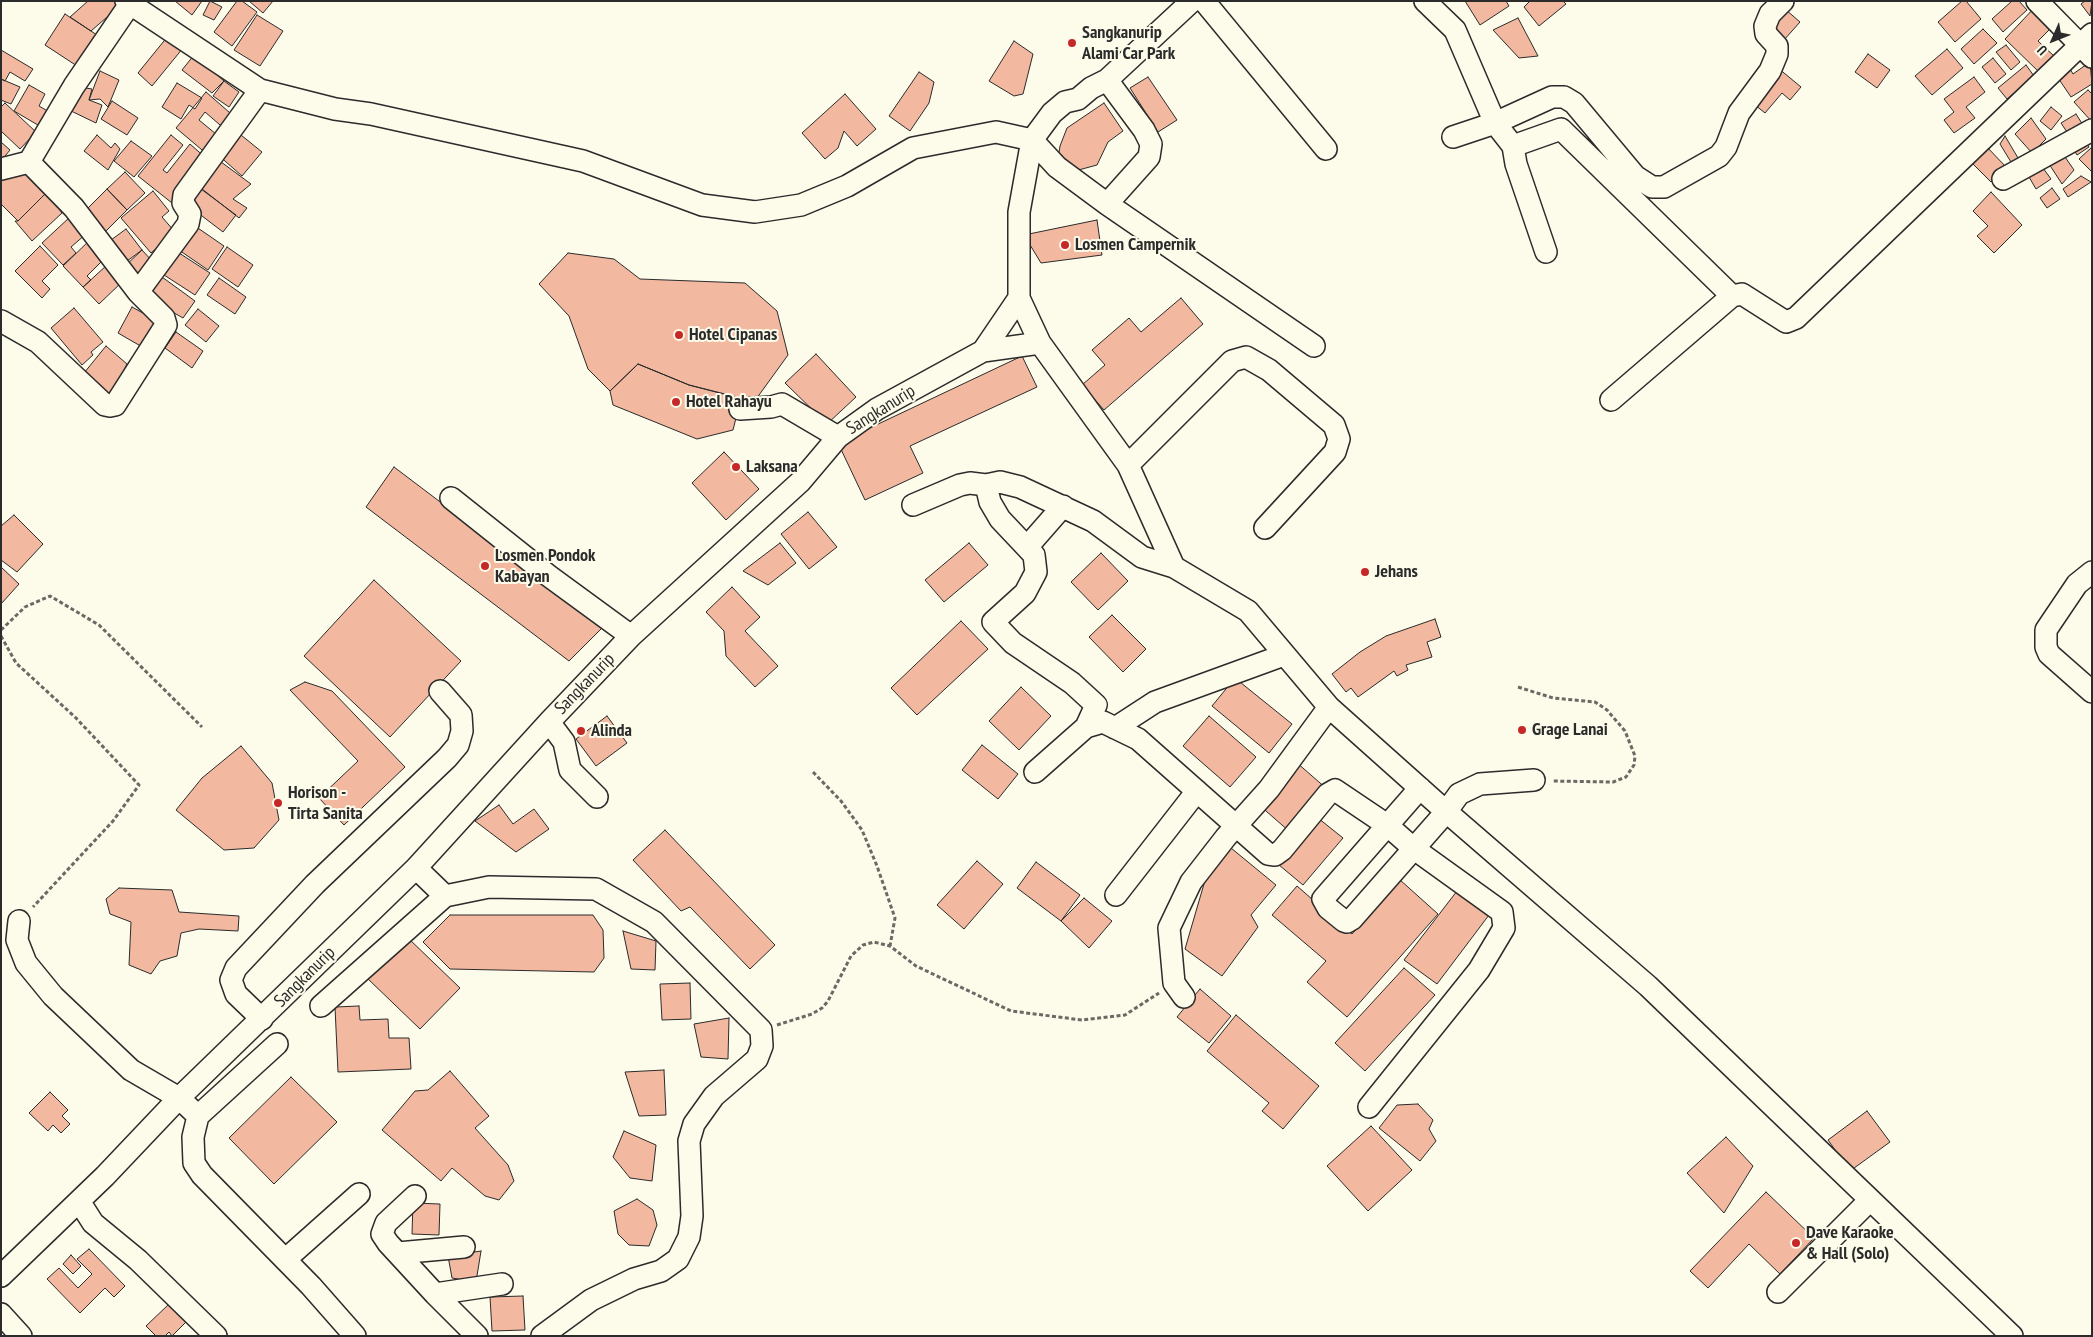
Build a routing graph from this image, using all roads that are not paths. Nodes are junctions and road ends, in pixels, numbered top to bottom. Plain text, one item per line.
1 (1192, 1) edge
2 (1204, 1) edge
3 (1425, 1) edge
4 (1784, 1) edge
5 (2037, 1) edge
6 (129, 2) edge
7 (2088, 45) edge
8 (1107, 80) junction
9 (260, 90) junction
10 (1495, 123) junction
11 (2092, 130) edge
12 (1453, 137) dead end
13 (1032, 140) junction
14 (1513, 146) junction
15 (1326, 149) dead end
16 (28, 162) junction
17 (1, 169) edge
18 (2002, 179) dead end
19 (1107, 204) junction
20 (1546, 252) dead end
21 (138, 292) junction
22 (1732, 296) junction
23 (1019, 298) junction
24 (1, 321) edge
25 (1040, 343) junction
26 (1314, 346) dead end
27 (983, 351) junction
28 (1611, 400) dead end
29 (740, 409) dead end
30 (838, 437) junction
31 (1128, 465) junction
32 (986, 485) junction
33 (452, 498) dead end
34 (913, 505) dead end
35 (1063, 506) junction
36 (1265, 528) dead end
37 (1028, 546) junction
38 (1174, 567) junction
39 (2092, 572) edge
40 (631, 636) junction
41 (1284, 655) junction
42 (440, 691) dead end
43 (2092, 692) edge
44 (1329, 707) junction
45 (549, 722) junction
46 (1086, 727) junction
47 (1115, 728) junction
48 (1035, 772) dead end
49 (1534, 780) road end
50 (1420, 788) junction
51 (1197, 791) junction
52 (597, 797) dead end
53 (1446, 812) junction
54 (1387, 825) junction
55 (1237, 827) junction
56 (1413, 848) junction
57 (416, 868) junction
58 (1116, 895) dead end
59 (445, 896) junction
60 (19, 921) road end
61 (1179, 990) road end
62 (321, 1006) dead end
63 (262, 1019) junction
64 (277, 1044) dead end
65 (179, 1098) junction
66 (1369, 1107) dead end
67 (198, 1116) junction
68 (359, 1194) dead end
69 (415, 1196) dead end
70 (1870, 1200) junction
71 (79, 1201) junction
72 (464, 1247) dead end
73 (398, 1253) junction
74 (286, 1259) junction
75 (6, 1263) edge
76 (502, 1284) dead end
77 (1778, 1292) dead end
78 (435, 1294) junction
79 (1, 1314) edge
80 (21, 1336) edge
81 (216, 1336) edge
82 (355, 1336) edge
83 (477, 1336) edge
84 (542, 1336) edge
85 (2012, 1336) edge

1 - 8 street
2 - 15 street
3 - 10 street
4 - 10 street
5 - 7 street
6 - 9 street
6 - 16 street
7 - 22 street
8 - 13 street
8 - 19 street
9 - 13 street
9 - 21 street
10 - 12 street
10 - 14 street
11 - 18 street
13 - 19 street
13 - 23 street
14 - 20 street
14 - 22 street
16 - 17 street
16 - 21 street
19 - 26 street
21 - 24 street
22 - 28 street
23 - 25 street
23 - 27 street
25 - 27 street, Sangkanurip
25 - 31 street
27 - 30 street, Sangkanurip
29 - 30 street
30 - 40 street, Sangkanurip
31 - 36 street
31 - 38 street
32 - 34 street
32 - 35 street
32 - 37 street
33 - 40 street
35 - 37 street
35 - 38 street
37 - 46 street
38 - 41 street
39 - 43 street
40 - 45 street, Sangkanurip
41 - 44 street
41 - 47 street
42 - 63 street
44 - 50 street
44 - 55 street
45 - 52 street
45 - 57 street, Sangkanurip
46 - 47 street
46 - 48 street
47 - 51 street
49 - 53 street
50 - 53 street
50 - 54 street
51 - 55 street
51 - 58 street
53 - 56 street
53 - 70 street
54 - 55 street
54 - 56 street
54 - 56 street
55 - 61 street
56 - 66 street
57 - 59 street
57 - 63 street, Sangkanurip
59 - 62 street
59 - 84 street
60 - 65 street
63 - 65 street, Sangkanurip
64 - 67 street
65 - 67 street
65 - 71 street, Sangkanurip
67 - 74 street
68 - 74 street
69 - 73 street
70 - 77 street
70 - 85 street
71 - 75 street, Sangkanurip
71 - 81 street
72 - 73 street
73 - 78 street
74 - 82 street
76 - 78 street
78 - 83 street
79 - 80 street

